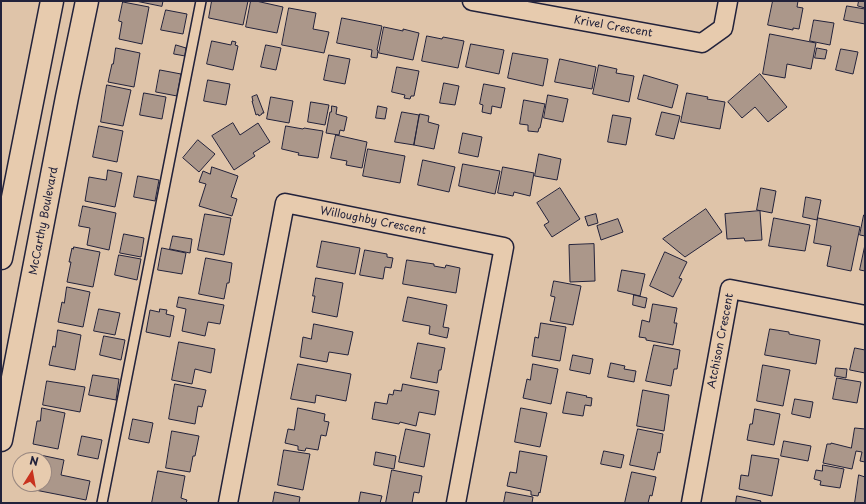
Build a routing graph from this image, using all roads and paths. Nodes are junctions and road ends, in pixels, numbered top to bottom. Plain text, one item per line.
1 (52, 1) edge
2 (87, 1) edge
3 (201, 1) edge
4 (472, 1) edge
5 (728, 1) edge
6 (1, 258) edge
7 (865, 315) edge
8 (1, 440) edge
9 (102, 503) edge
10 (228, 503) edge
11 (456, 503) edge
12 (691, 503) edge

1 - 6 main road
2 - 8 main road, McCarthy Boulevard
3 - 9 lane
4 - 5 street, Krivel Crescent
7 - 12 street, Atchison Crescent
10 - 11 street, Willoughby Crescent

